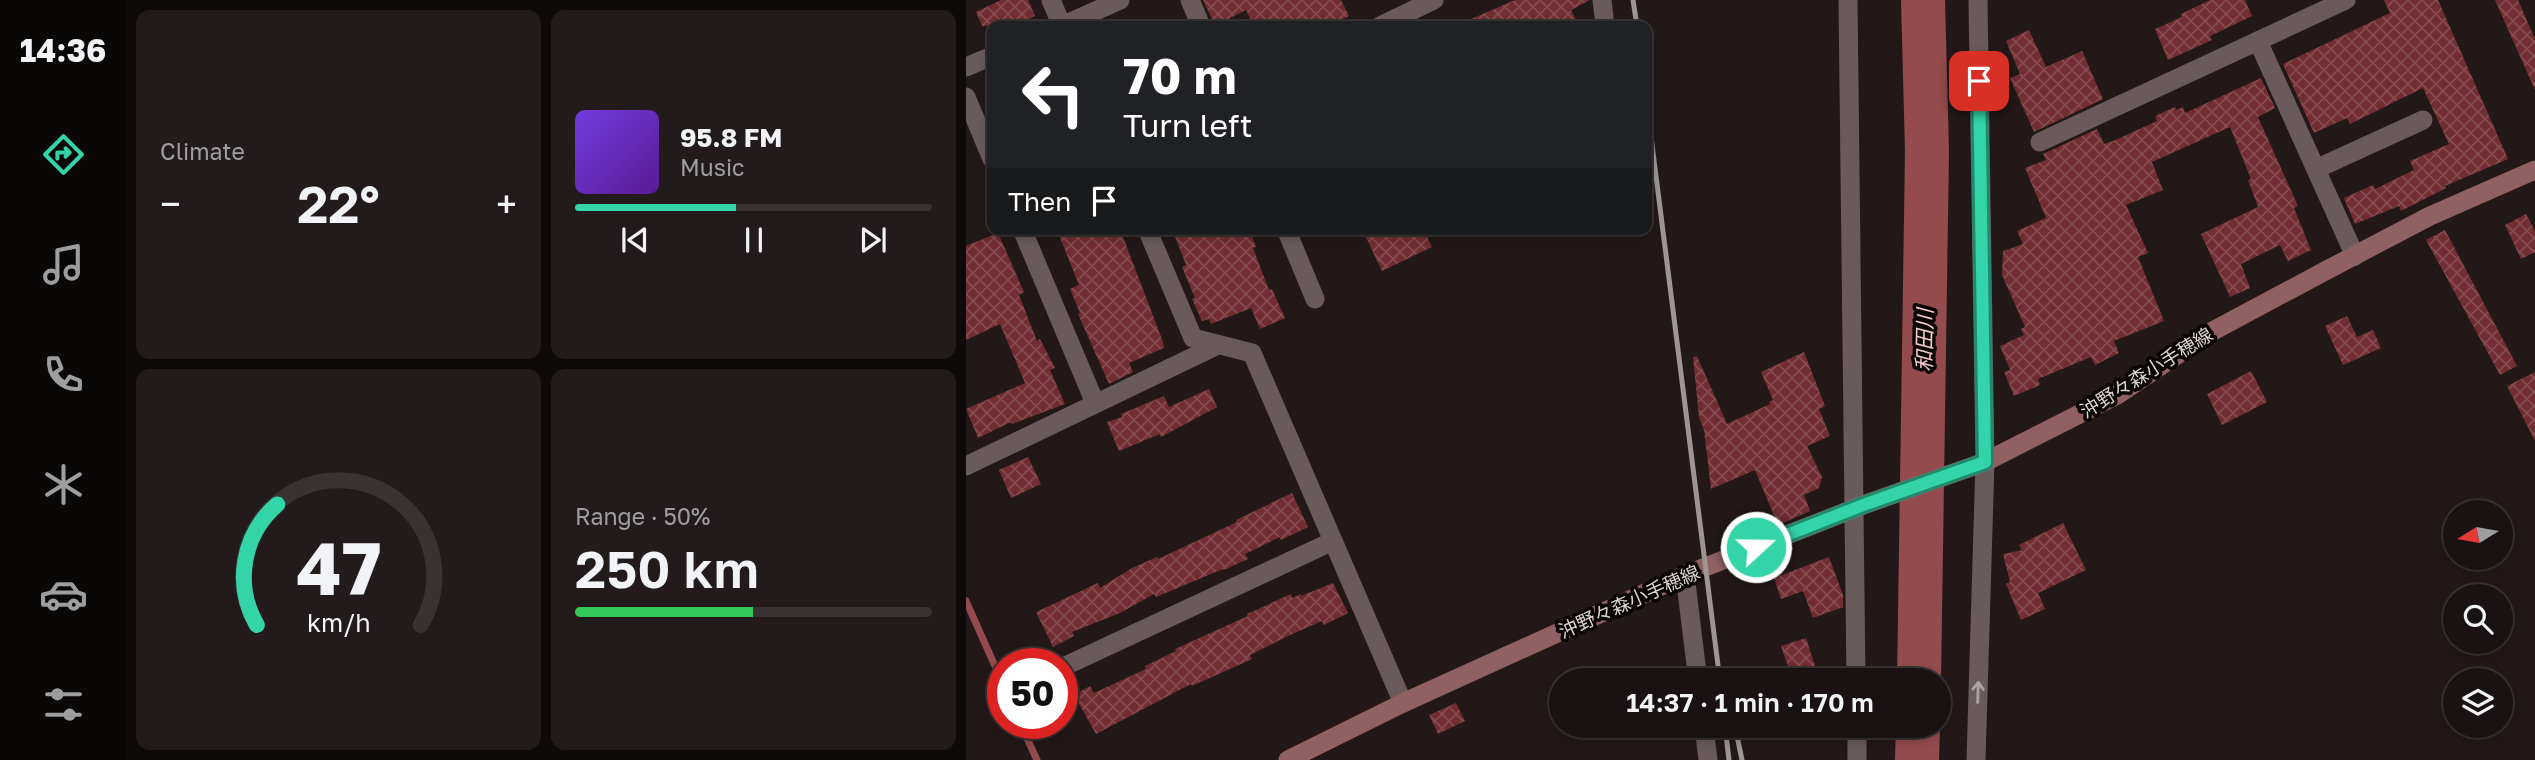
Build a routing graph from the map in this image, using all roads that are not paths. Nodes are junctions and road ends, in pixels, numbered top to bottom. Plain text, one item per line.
1 (1051, 0) edge
2 (1120, 0) edge
3 (1190, 0) edge
4 (1434, 0) edge
5 (1602, 0) edge
6 (1848, 0) edge
7 (1978, 0) edge
8 (2346, 0) edge
9 (1060, 21) edge
10 (1073, 21) edge
11 (1199, 21) edge
12 (1390, 21) edge
13 (1604, 21) edge
14 (2258, 41) junction
15 (987, 58) edge
16 (966, 67) edge
17 (966, 97) edge
18 (2423, 120) dead end
19 (2040, 142) dead end
20 (987, 147) edge
21 (2316, 169) junction
22 (2535, 170) edge
23 (1025, 235) edge
24 (1150, 235) edge
25 (1290, 235) edge
26 (2355, 256) junction
27 (1315, 299) dead end
28 (1218, 345) junction
29 (1095, 403) junction
30 (1978, 464) junction
31 (966, 466) edge
32 (1861, 506) junction
33 (1333, 541) junction
34 (1685, 575) junction
35 (1078, 660) edge
36 (1696, 668) edge
37 (1856, 668) edge
38 (1403, 702) junction
39 (1705, 738) edge
40 (1857, 738) edge
41 (1288, 760) edge
42 (1708, 760) edge
43 (1857, 760) edge
44 (1976, 760) edge

1 - 9 street
2 - 10 street
3 - 11 street
4 - 12 street
5 - 13 street
6 - 32 street
7 - 30 street
8 - 14 street
14 - 19 street
14 - 21 street
15 - 16 street
17 - 20 street
18 - 21 street
21 - 26 street
22 - 26 main road, 沖野々森小手穂線
23 - 29 street
24 - 28 street
25 - 27 street
26 - 30 main road, 沖野々森小手穂線
28 - 29 street
28 - 33 street
29 - 31 street
30 - 32 main road, 沖野々森小手穂線
44 -> 30 street
32 - 34 main road, 沖野々森小手穂線
32 - 37 street
33 - 35 street
33 - 38 street
34 - 36 street
34 - 38 main road, 沖野々森小手穂線
38 - 41 main road, 沖野々森小手穂線
39 - 42 street
40 - 43 street

